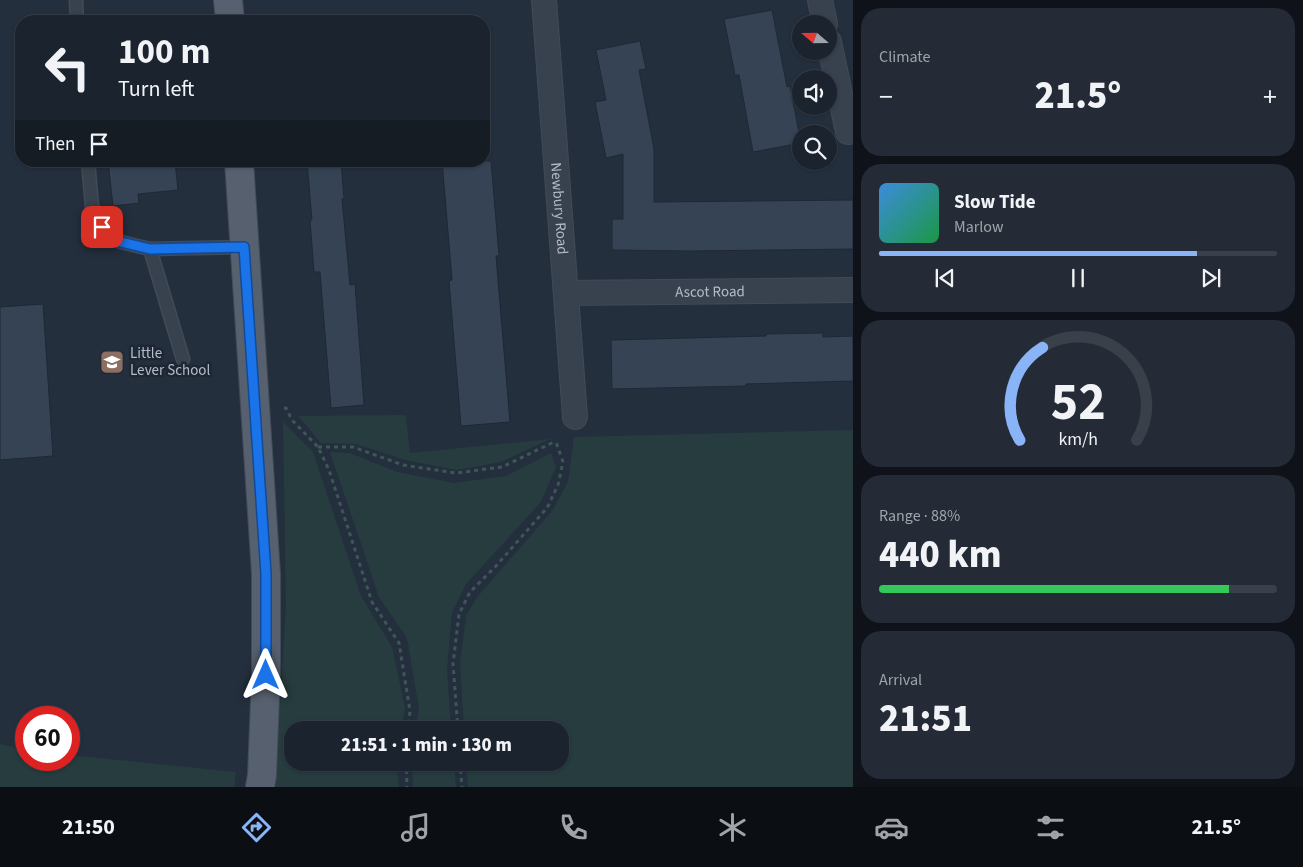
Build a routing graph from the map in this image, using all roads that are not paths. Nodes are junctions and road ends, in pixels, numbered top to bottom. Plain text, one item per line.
1 (76, 0) edge
2 (228, 0) edge
3 (544, 0) edge
4 (820, 0) edge
5 (77, 15) edge
6 (229, 15) edge
7 (823, 15) edge
8 (833, 60) edge
9 (848, 132) dead end
10 (89, 167) edge
11 (239, 167) edge
12 (244, 247) junction
13 (150, 249) junction
14 (853, 290) edge
15 (566, 293) junction
16 (183, 359) dead end
17 (575, 417) road end
18 (261, 781) edge

1 - 5 lane
2 - 6 main road
3 - 15 street, Newbury Road
4 - 7 street
8 - 9 street
10 - 13 lane
11 - 12 main road
12 - 13 lane
12 - 18 main road
13 - 16 lane
14 - 15 street, Ascot Road
15 - 17 street, Newbury Road

